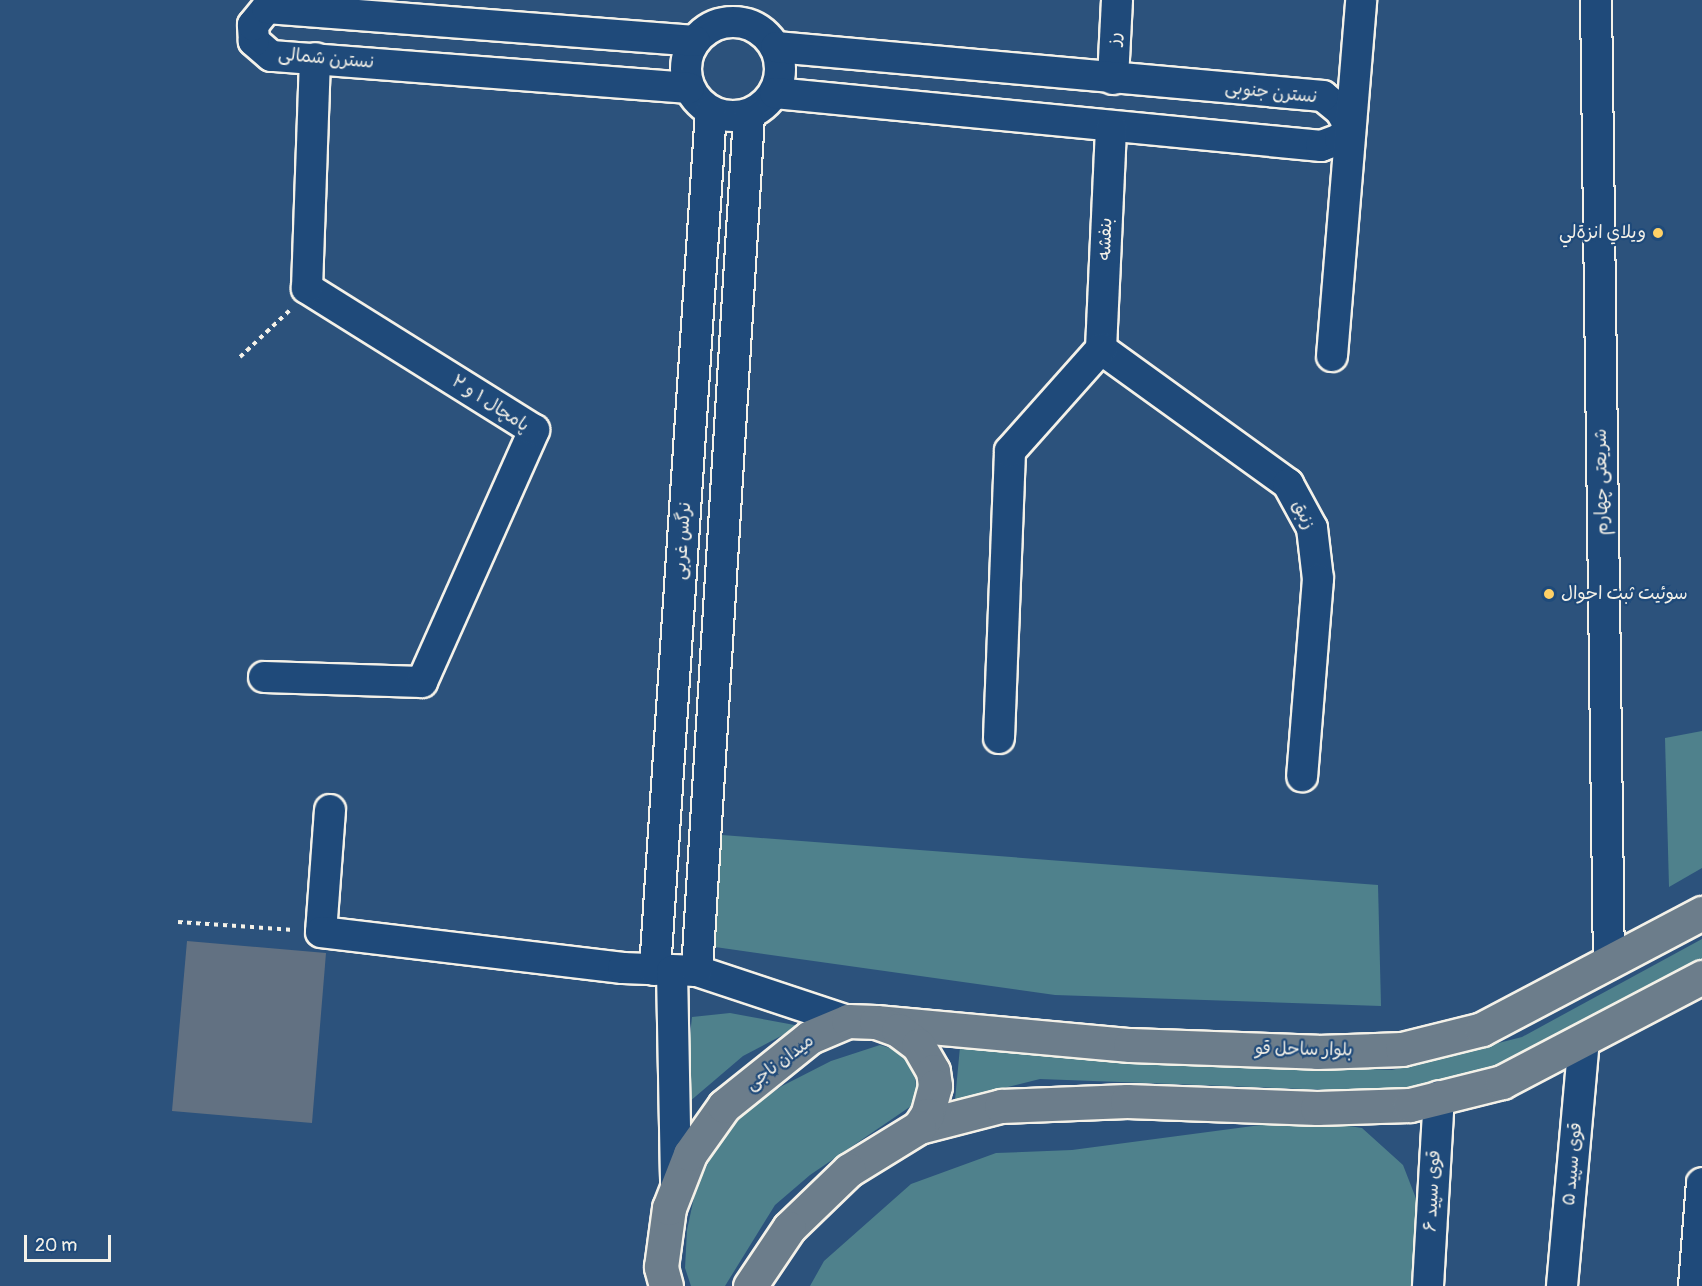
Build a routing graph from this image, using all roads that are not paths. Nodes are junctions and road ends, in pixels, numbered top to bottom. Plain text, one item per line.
1 (1117, 0) edge
2 (1361, 0) edge
3 (1596, 0) edge
4 (318, 6) edge
5 (707, 22) edge
6 (763, 25) edge
7 (315, 58) junction
8 (1113, 79) junction
9 (689, 88) junction
10 (775, 93) junction
11 (711, 112) junction
12 (749, 115) junction
13 (1350, 127) junction
14 (1111, 129) junction
15 (1101, 350) junction
16 (1332, 356) dead end
17 (264, 677) dead end
18 (999, 738) dead end
19 (1302, 776) dead end
20 (330, 810) dead end
21 (1702, 913) edge
22 (1609, 964) junction
23 (675, 971) junction
24 (1702, 977) edge
25 (862, 1021) junction
26 (1584, 1041) junction
27 (1439, 1096) junction
28 (919, 1127) junction
29 (1702, 1183) edge
30 (676, 1190) junction
31 (662, 1280) edge
32 (750, 1286) edge
33 (1428, 1286) edge
34 (1562, 1286) edge
35 (1694, 1286) edge

1 - 8 street, رز
2 - 13 street
3 - 22 street, شریعتی چهارم
4 - 5 street, نسترن شمالی
4 - 7 street, نسترن شمالی
5 - 6 street
5 - 9 street
6 - 8 street, نسترن جنوبی
6 - 10 street
7 - 9 street, نسترن شمالی
7 - 17 street, پامچال ۱ و ۲
8 - 13 street, نسترن جنوبی
9 - 11 street
10 - 12 street
10 - 14 street
11 - 12 street
11 - 23 street, نرگس غربی
12 - 23 street
13 - 14 street
13 - 16 street
14 - 15 street, بنفشه
15 - 18 street
15 - 19 street, زنبق
20 - 23 street
21 - 22 main road, بلوار ساحل قو
22 - 25 main road, بلوار ساحل قو
23 - 25 street
23 - 30 street
24 - 26 main road
25 - 28 main road
25 - 30 main road, میدان ناجی
26 - 27 main road
26 - 34 street, قوی سپید ۵
27 - 28 main road
27 - 33 street, قوی سپید ۶
28 - 32 main road
29 - 35 street
30 - 31 main road, میدان ناجی

